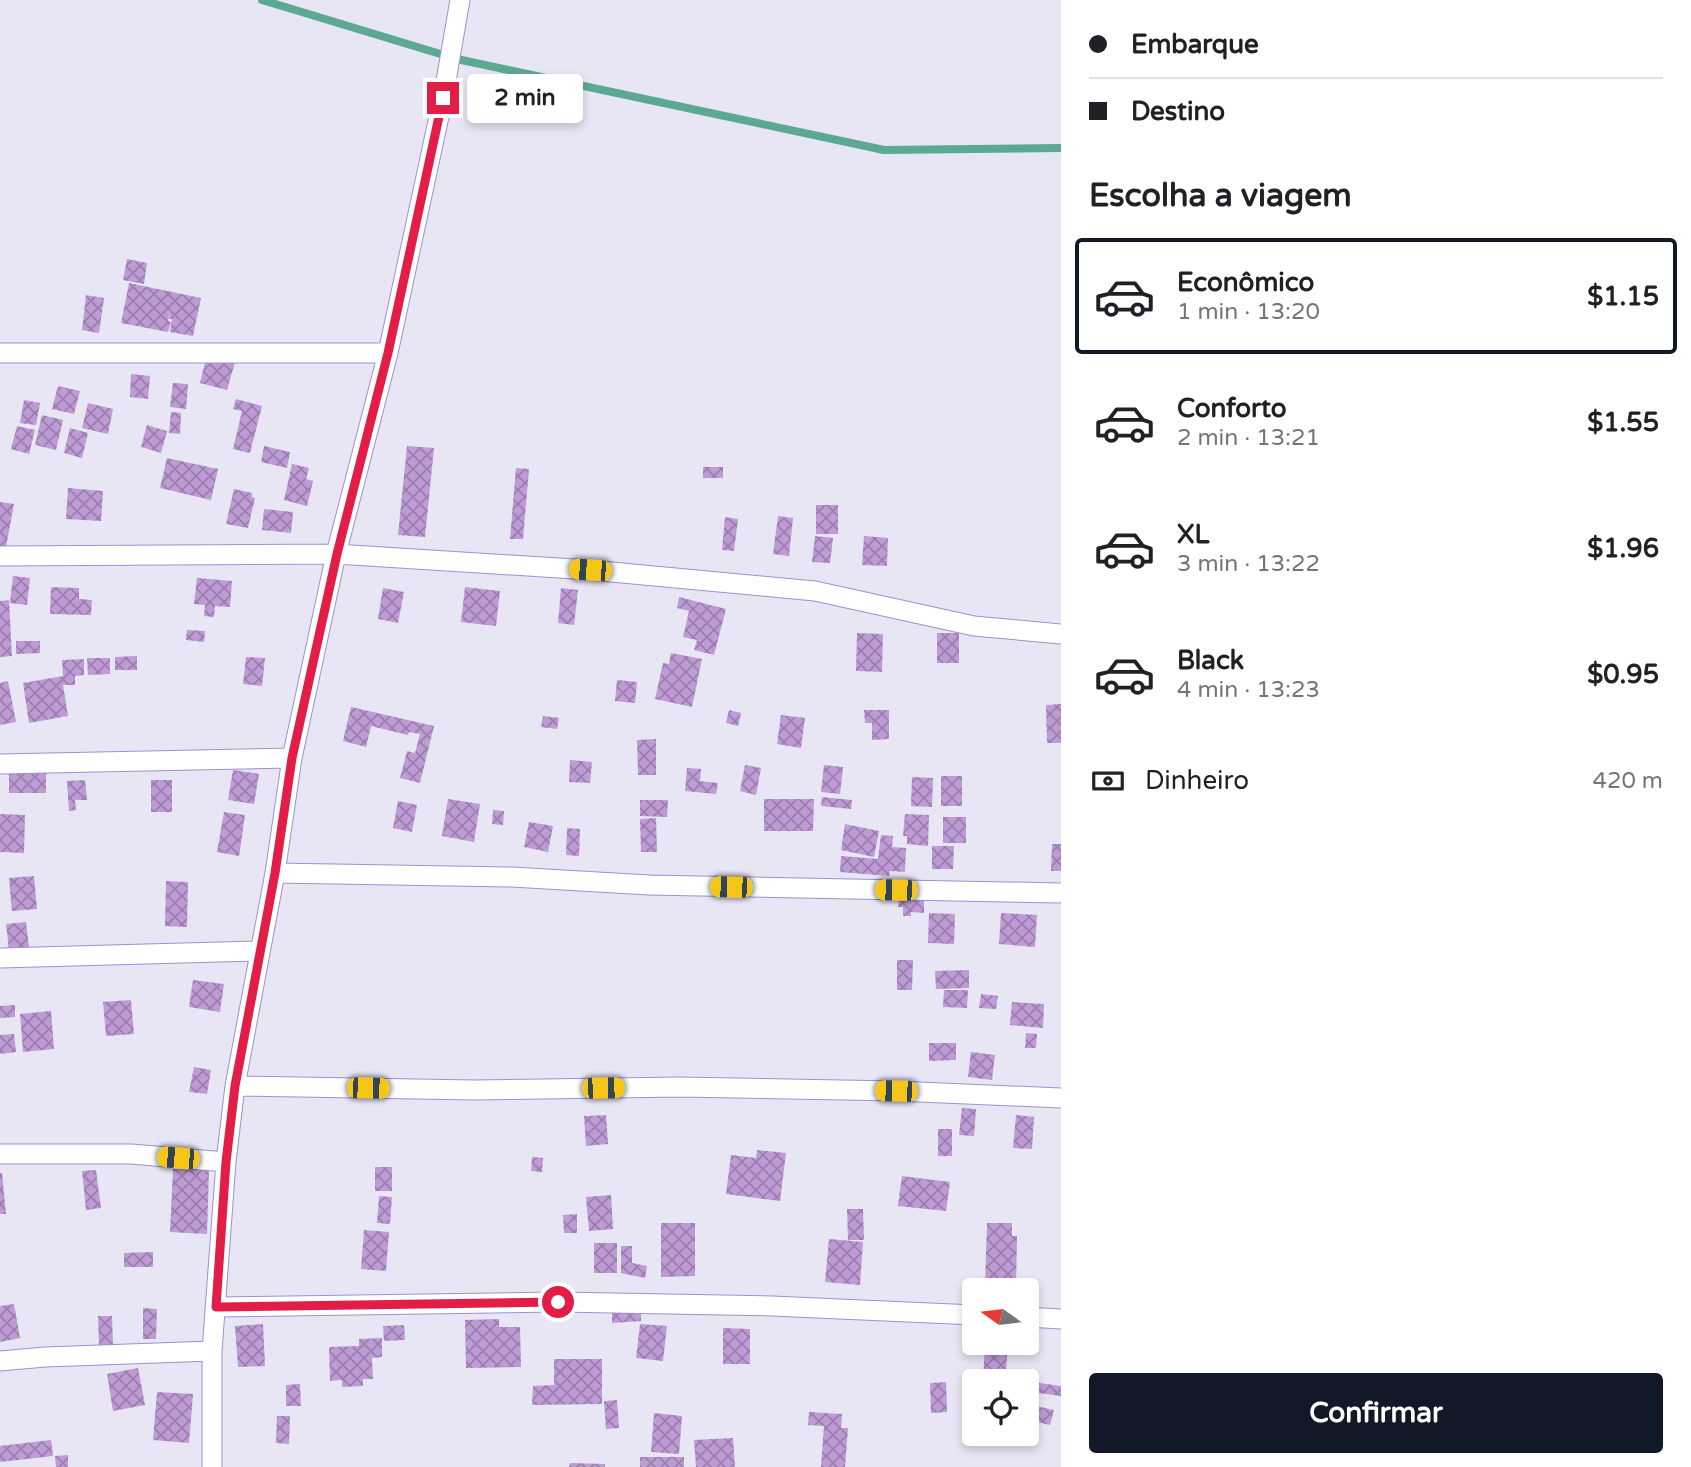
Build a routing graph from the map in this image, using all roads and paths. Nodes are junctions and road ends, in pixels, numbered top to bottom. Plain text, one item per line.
1 (460, 0) edge
2 (0, 353) edge
3 (388, 353) junction
4 (337, 554) junction
5 (0, 556) edge
6 (1061, 634) edge
7 (292, 758) junction
8 (0, 764) edge
9 (275, 873) junction
10 (1061, 893) edge
11 (260, 951) junction
12 (0, 958) edge
13 (235, 1086) junction
14 (1061, 1098) edge
15 (0, 1154) edge
16 (226, 1162) junction
17 (216, 1307) junction
18 (962, 1314) edge
19 (1040, 1318) edge
20 (1061, 1319) edge
21 (212, 1351) junction
22 (0, 1361) edge
23 (212, 1467) edge

1 - 3 street
2 - 3 street
3 - 4 street
4 - 5 street
4 - 6 street
4 - 7 street
7 - 8 street
7 - 9 street
9 - 10 street
9 - 11 street
11 - 12 street
11 - 13 street
13 - 14 street
13 - 16 street
15 - 16 street
16 - 17 street
17 - 18 street
17 - 21 street
19 - 20 street
21 - 22 street
21 - 23 street

